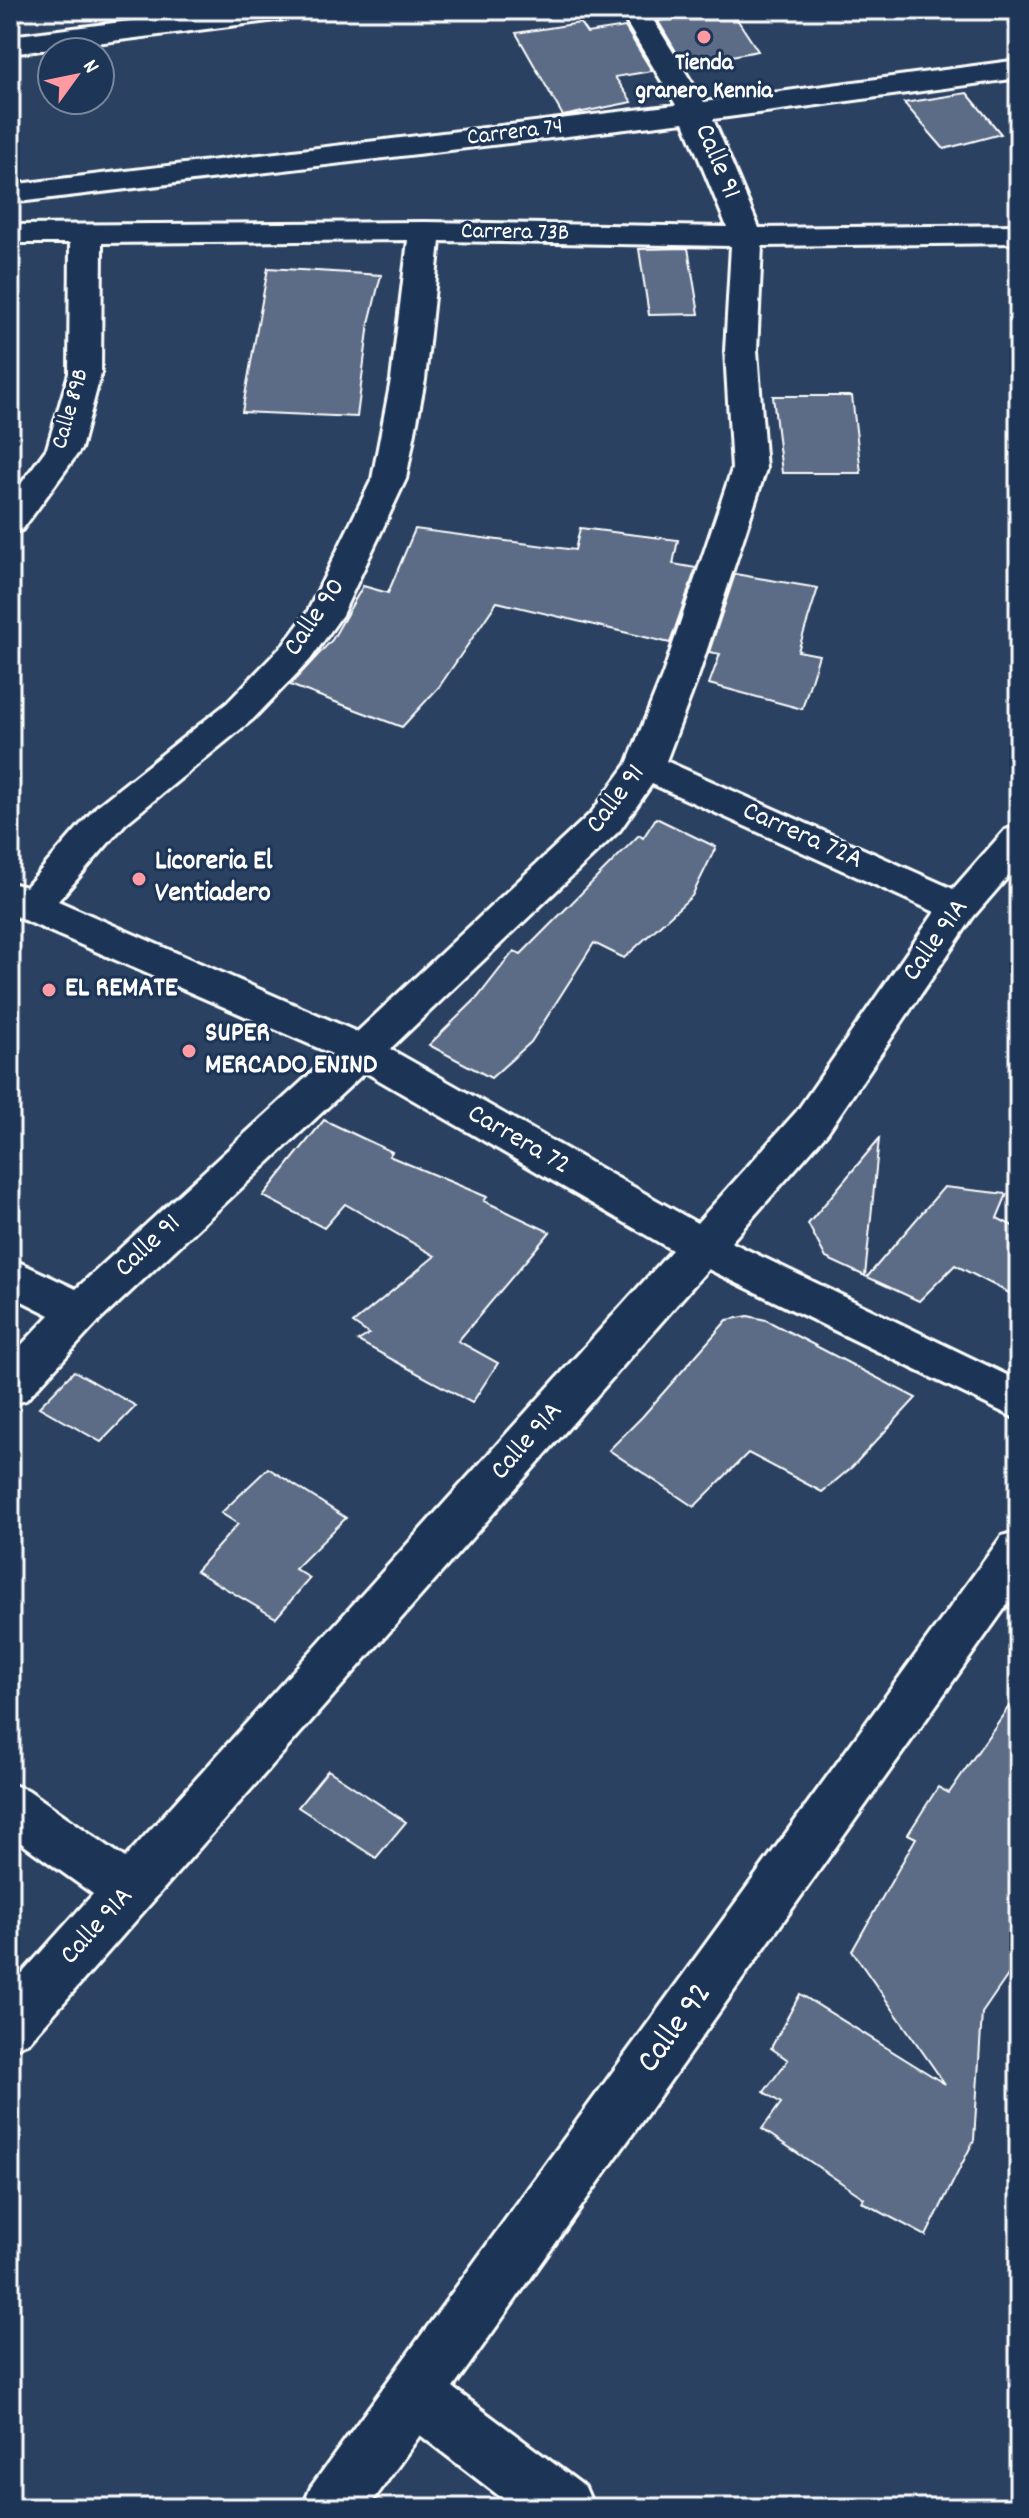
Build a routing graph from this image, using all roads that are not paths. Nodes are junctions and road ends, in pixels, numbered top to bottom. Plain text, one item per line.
1 (285, 10) edge
2 (633, 10) edge
3 (10, 45) edge
4 (1019, 69) edge
5 (695, 112) junction
6 (10, 194) edge
7 (425, 231) junction
8 (86, 232) junction
9 (10, 234) edge
10 (1019, 234) edge
11 (747, 237) junction
12 (10, 523) edge
13 (645, 766) junction
14 (1015, 860) edge
15 (966, 900) junction
16 (20, 902) edge
17 (360, 1050) junction
18 (701, 1246) junction
19 (10, 1275) edge
20 (81, 1311) junction
21 (10, 1387) edge
22 (1019, 1402) edge
23 (1019, 1550) edge
24 (10, 1806) edge
25 (130, 1891) junction
26 (10, 2025) edge
27 (414, 2394) junction
28 (332, 2508) edge
29 (564, 2508) edge

1 - 3 street
2 - 5 street, Calle 91
4 - 5 street, Carrera 74
5 - 6 street, Carrera 74
5 - 11 street, Calle 91
7 - 8 street, Carrera 73B
7 - 11 street, Carrera 73B
7 - 16 street, Calle 90
8 - 9 street, Carrera 73B
8 - 12 street, Calle 89B
10 - 11 street, Carrera 73B
11 - 13 street, Calle 91
13 - 15 street, Carrera 72A
13 - 17 street, Calle 91
14 - 15 street, Calle 91A
15 - 18 street, Calle 91A
16 - 17 street, Carrera 72
17 - 18 street, Carrera 72
17 - 20 street, Calle 91
18 - 22 street, Carrera 72
18 - 25 street, Calle 91A
19 - 20 street
20 - 21 street, Calle 91
23 - 27 street, Calle 92
24 - 25 street
25 - 26 street, Calle 91A
27 - 28 street, Calle 92
27 - 29 street

